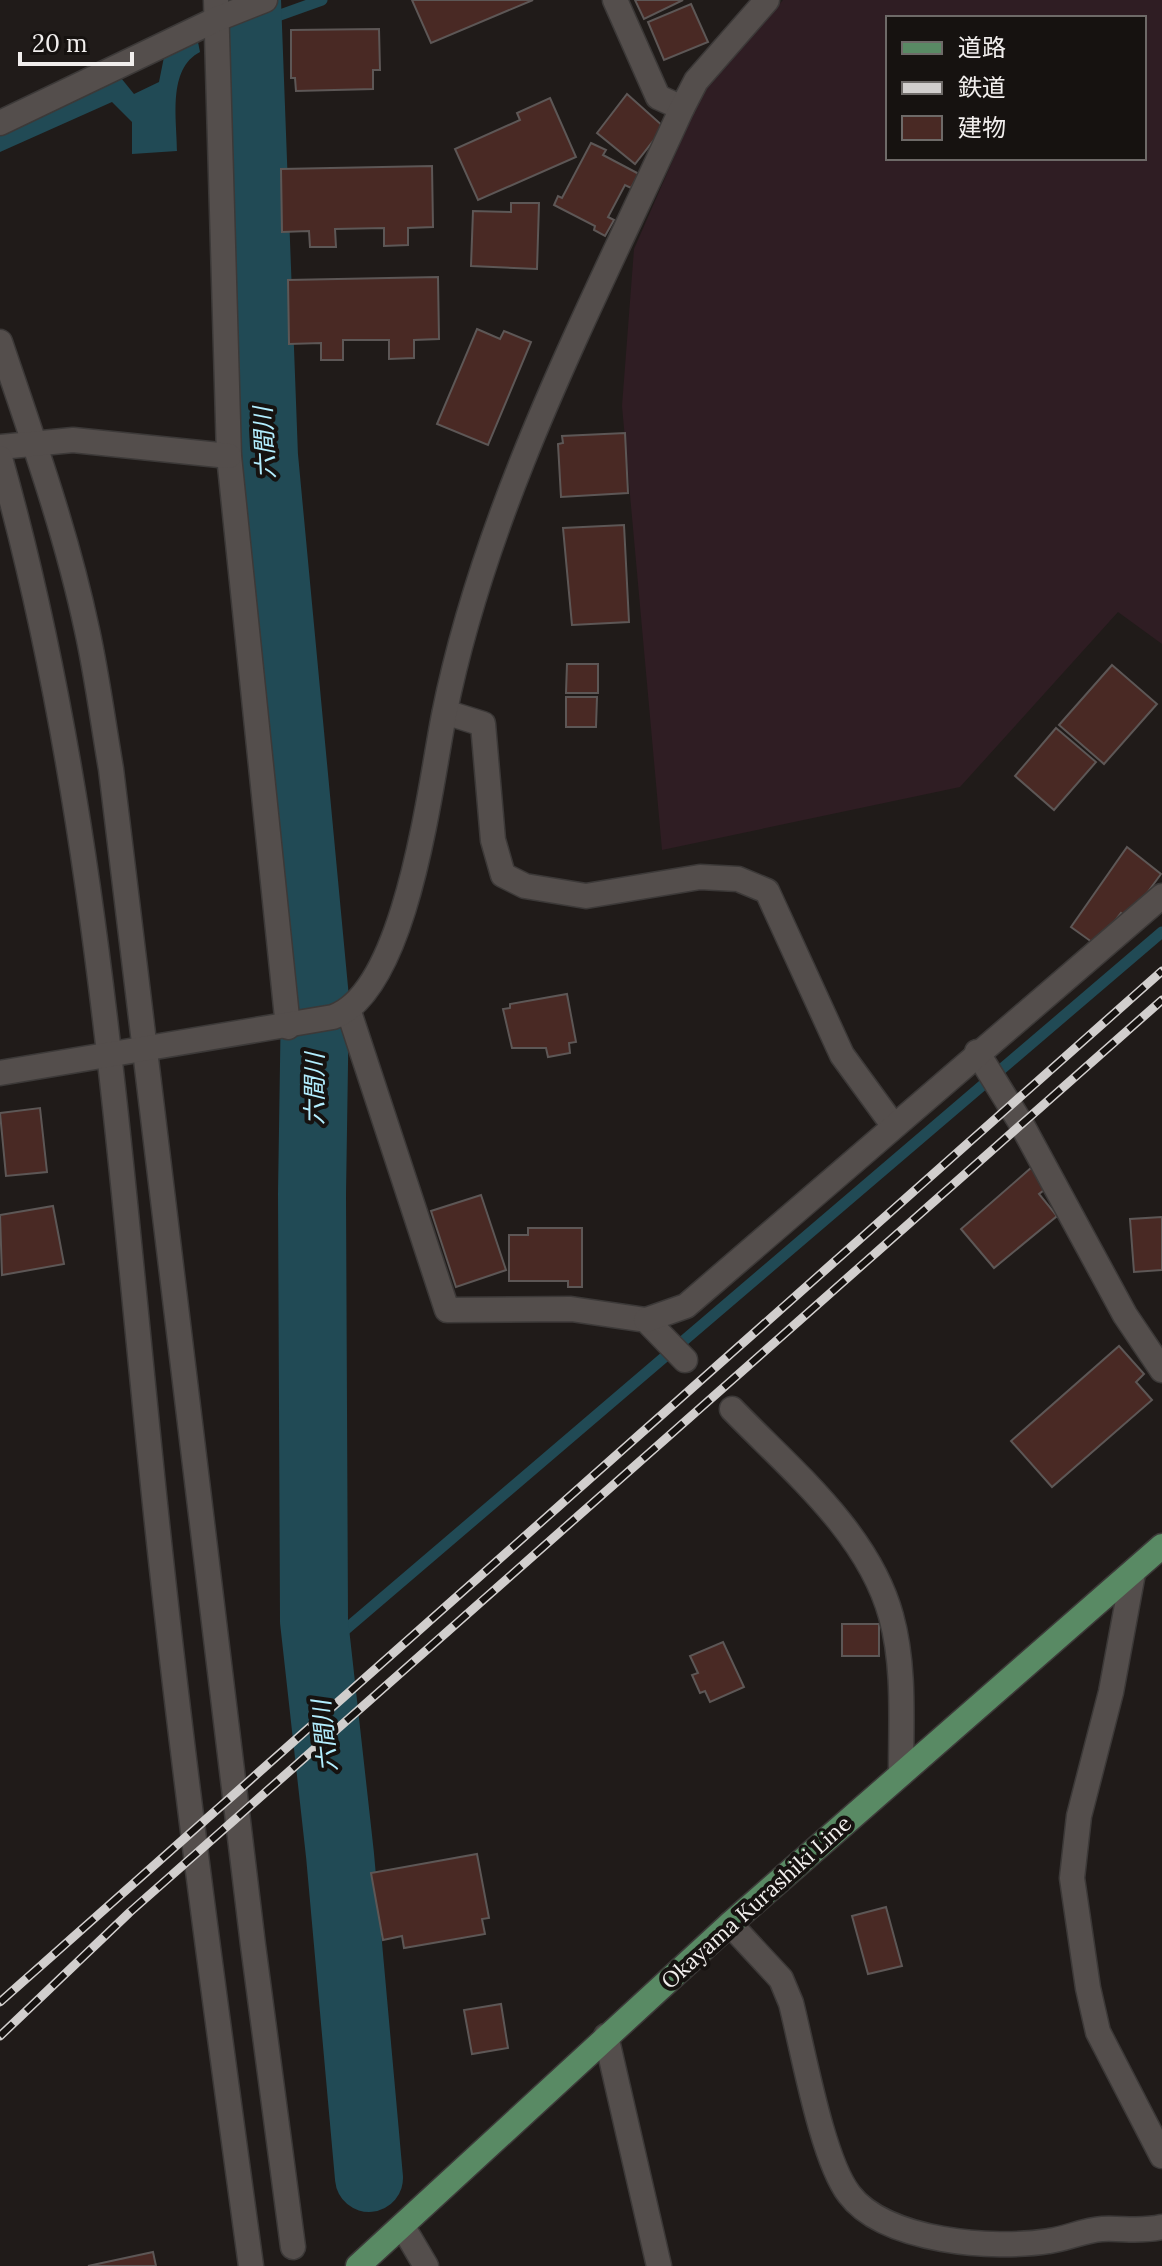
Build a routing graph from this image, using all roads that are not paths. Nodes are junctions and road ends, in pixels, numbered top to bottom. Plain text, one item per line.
1 (265, 0) edge
2 (615, 0) edge
3 (767, 0) edge
4 (219, 11) edge
5 (682, 108) junction
6 (0, 123) edge
7 (0, 342) edge
8 (36, 441) junction
9 (0, 447) edge
10 (229, 456) junction
11 (0, 458) edge
12 (445, 712) junction
13 (1162, 896) edge
14 (341, 1015) junction
15 (293, 1026) junction
16 (147, 1050) junction
17 (109, 1056) junction
18 (987, 1069) junction
19 (0, 1073) edge
20 (893, 1125) junction
21 (646, 1320) junction
22 (678, 1352) dead end
23 (1162, 1370) edge
24 (732, 1409) dead end
25 (1162, 1546) edge
26 (1133, 1573) junction
27 (901, 1774) junction
28 (730, 1924) junction
29 (606, 2036) junction
30 (1162, 2156) edge
31 (403, 2227) junction
32 (1162, 2227) edge
33 (293, 2247) dead end
34 (251, 2266) edge
35 (358, 2266) edge
36 (426, 2266) edge
37 (659, 2266) edge

1 - 4 street
2 - 5 street
3 - 5 street
4 - 6 street
4 - 10 street
5 - 12 street
7 - 8 street
8 - 9 street
8 - 10 street
8 - 16 street
10 - 15 street
11 - 17 street
12 - 14 street
12 - 20 street
13 - 18 street
14 - 15 street
14 - 21 street
15 - 16 street
16 - 17 street
16 - 33 street
17 - 19 street
17 - 34 street
18 - 20 street
18 - 23 street
20 - 21 street
21 - 22 street
24 - 27 street
25 - 26 main road, Okayama Kurashiki Line
26 - 27 main road, Okayama Kurashiki Line
26 - 30 street
27 - 28 main road, Okayama Kurashiki Line
28 - 29 main road, Okayama Kurashiki Line
28 - 32 street
29 - 31 main road, Okayama Kurashiki Line
29 - 37 street
31 - 35 main road, Okayama Kurashiki Line
31 - 36 street

